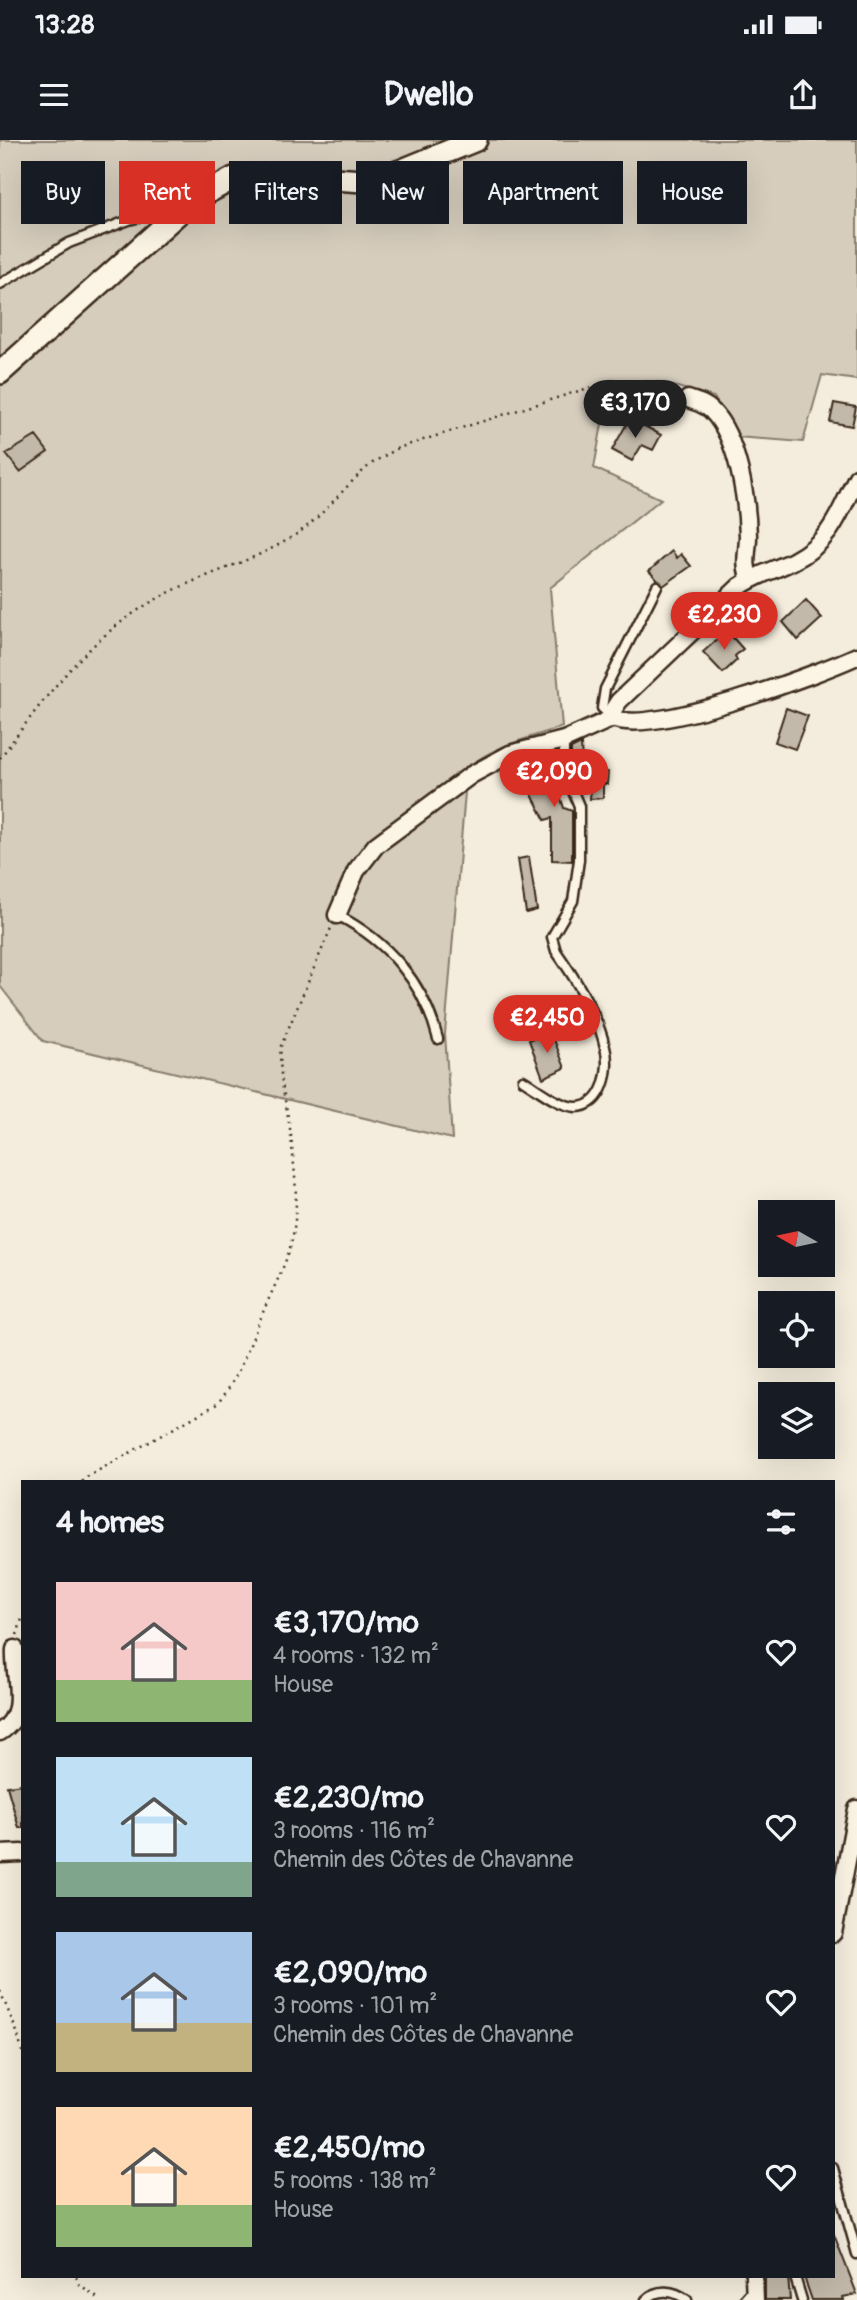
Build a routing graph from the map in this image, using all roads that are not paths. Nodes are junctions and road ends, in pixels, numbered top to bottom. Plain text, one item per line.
1 (476, 140) edge
2 (215, 188) edge
3 (119, 224) edge
4 (167, 224) edge
5 (0, 284) edge
6 (0, 373) edge
7 (688, 399) joint
8 (646, 420) dead end
9 (857, 477) edge
10 (750, 579) junction
11 (657, 586) dead end
12 (857, 656) edge
13 (613, 718) junction
14 (564, 740) junction
15 (337, 915) joint
16 (438, 1039) dead end
17 (523, 1080) dead end
18 (15, 1649) road end
19 (0, 1732) edge
20 (857, 1809) edge
21 (21, 1853) edge
22 (0, 1854) edge
23 (835, 1923) edge
24 (835, 2175) edge
25 (857, 2254) edge
26 (795, 2278) edge
27 (646, 2300) edge
28 (687, 2300) edge
29 (802, 2300) edge

1 - 2 main road
3 - 5 lane
4 - 6 main road
7 - 8 lane
7 - 10 street
9 - 10 street
10 - 13 street
11 - 13 lane
12 - 13 street
13 - 14 street
14 - 15 street
14 - 17 lane
15 - 16 lane
18 - 19 street
20 - 23 street
21 - 22 street
24 - 25 lane
26 - 29 lane
27 - 28 lane

